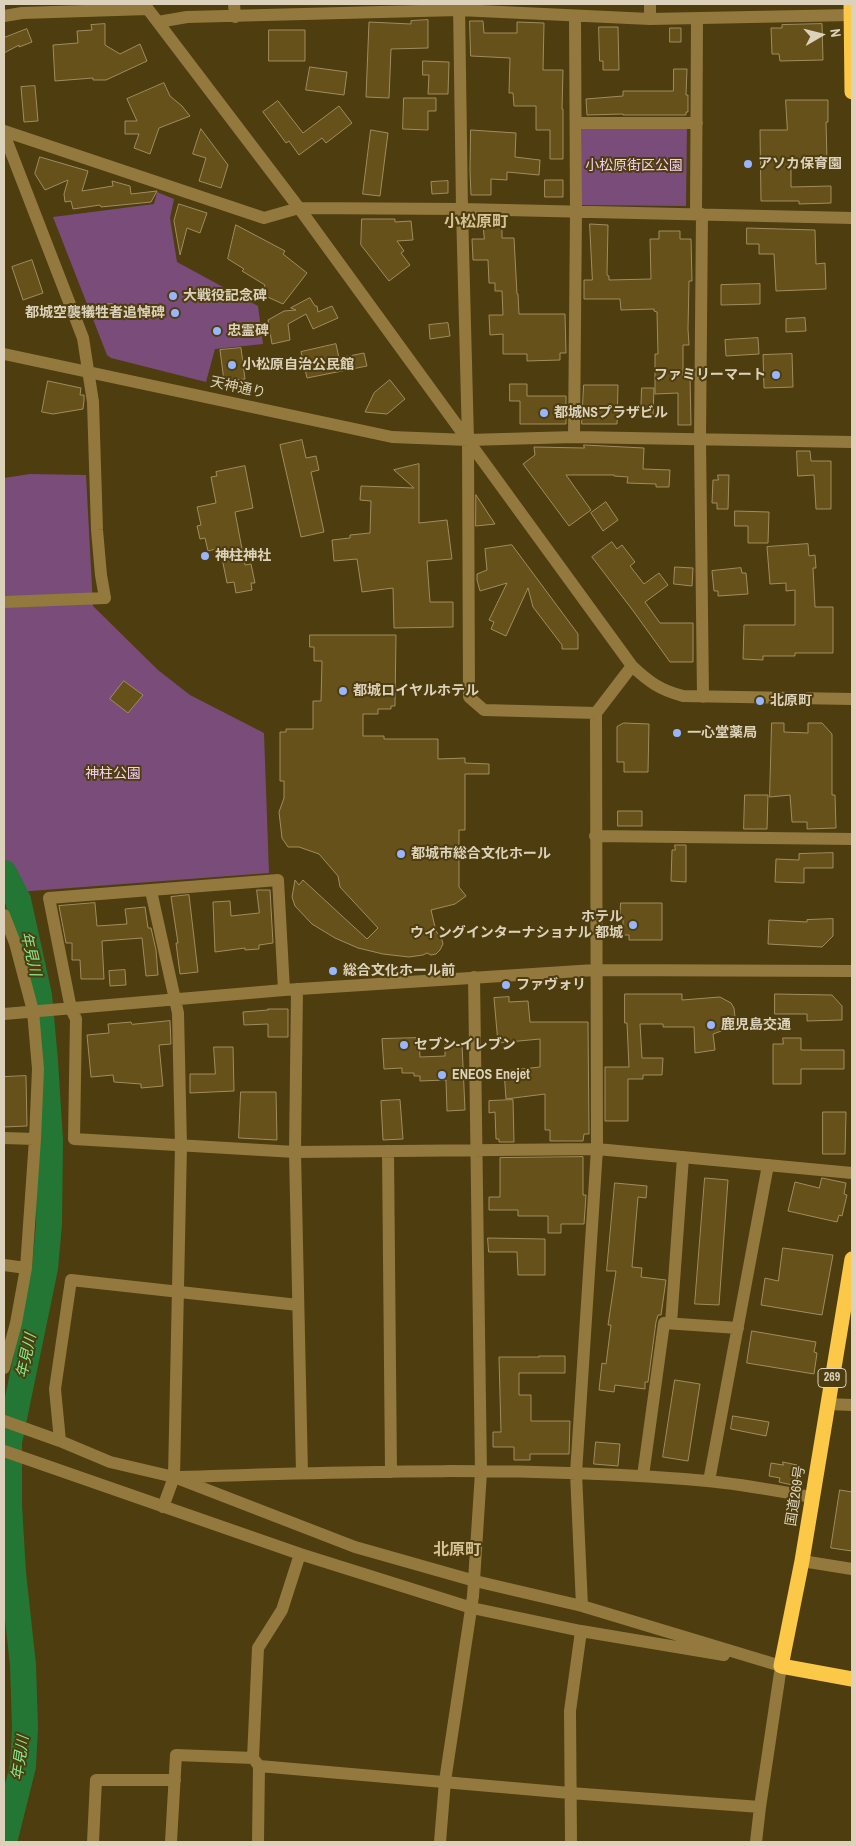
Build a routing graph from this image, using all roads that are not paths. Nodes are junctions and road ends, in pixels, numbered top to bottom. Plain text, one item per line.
1 (650, 4) edge
2 (146, 6) edge
3 (459, 7) edge
4 (234, 10) edge
5 (851, 11) edge
6 (4, 16) edge
7 (575, 16) junction
8 (650, 18) junction
9 (697, 19) junction
10 (158, 22) junction
11 (852, 92) edge
12 (576, 123) junction
13 (697, 123) junction
14 (4, 132) edge
15 (299, 208) junction
16 (462, 209) junction
17 (576, 212) junction
18 (699, 214) junction
19 (852, 218) edge
20 (4, 354) edge
21 (89, 372) junction
22 (574, 437) junction
23 (700, 439) junction
24 (468, 440) junction
25 (852, 442) edge
26 (4, 602) edge
27 (632, 666) junction
28 (702, 697) junction
29 (852, 699) edge
30 (596, 713) junction
31 (595, 836) junction
32 (852, 839) edge
33 (151, 891) junction
34 (4, 915) edge
35 (595, 970) junction
36 (852, 971) edge
37 (474, 977) junction
38 (291, 989) junction
39 (176, 1000) junction
40 (71, 1009) junction
41 (33, 1012) junction
42 (4, 1014) edge
43 (4, 1138) edge
44 (35, 1139) junction
45 (181, 1146) junction
46 (597, 1149) junction
47 (477, 1150) junction
48 (294, 1152) junction
49 (388, 1152) junction
50 (683, 1157) junction
51 (768, 1165) junction
52 (852, 1173) edge
53 (852, 1259) edge
54 (4, 1265) edge
55 (26, 1268) junction
56 (178, 1291) junction
57 (298, 1305) junction
58 (670, 1323) junction
59 (738, 1328) junction
60 (4, 1368) edge
61 (828, 1404) junction
62 (852, 1405) edge
63 (4, 1421) edge
64 (57, 1440) junction
65 (4, 1451) edge
66 (391, 1472) junction
67 (481, 1472) junction
68 (302, 1473) junction
69 (576, 1473) junction
70 (643, 1476) junction
71 (174, 1477) junction
72 (710, 1481) junction
73 (812, 1496) junction
74 (162, 1508) junction
75 (300, 1554) junction
76 (802, 1561) junction
77 (852, 1569) edge
78 (475, 1581) junction
79 (582, 1606) junction
80 (472, 1608) junction
81 (581, 1630) junction
82 (781, 1666) junction
83 (852, 1679) edge
84 (256, 1762) junction
85 (174, 1780) junction
86 (445, 1781) junction
87 (570, 1793) junction
88 (760, 1806) junction
89 (93, 1842) edge
90 (171, 1842) edge
91 (258, 1842) edge
92 (440, 1842) edge
93 (572, 1842) edge
94 (756, 1842) edge

1 - 8 street
2 - 6 street
2 - 10 street
3 - 4 street
3 - 7 street
3 - 16 street
4 - 10 street
5 - 9 street
5 - 11 highway
7 - 8 street
7 - 12 street
8 - 9 street
9 - 13 street
10 - 15 street
12 - 13 street
12 - 17 street
13 - 18 street
14 - 15 street
14 - 21 street
15 - 16 street
15 - 24 street
16 - 17 street
16 - 24 street
17 - 18 street
17 - 22 street
18 - 19 street
18 - 23 street
20 - 21 street, 天神通り
21 - 24 street, 天神通り
21 - 26 street
22 - 23 street, 天神通り
22 - 24 street, 天神通り
23 - 25 street, 天神通り
23 - 28 street
24 - 27 street
24 - 30 street
27 - 28 street
27 - 30 street
28 - 29 street
30 - 31 street
31 - 32 street
31 - 35 street
33 - 38 street
33 - 39 street
33 - 40 street
34 - 41 street
35 - 36 street
35 - 37 street
35 - 46 street
37 - 38 street
37 - 47 street
38 - 39 street
38 - 48 street
39 - 40 street
39 - 45 street
40 - 41 street
40 - 45 street
41 - 42 street
41 - 44 street
43 - 44 street
44 - 55 street
45 - 48 street
45 - 56 street
46 - 47 street
46 - 50 street
46 - 69 street
47 - 49 street
47 - 67 street
48 - 49 street
48 - 57 street
49 - 66 street
50 - 51 street
50 - 58 street
51 - 52 street
51 - 59 street
53 - 61 highway, 国道269号 / 269
54 - 55 street
55 - 60 street
56 - 57 street
56 - 64 street
56 - 71 street
57 - 68 street
58 - 59 street
58 - 70 street
59 - 72 street
61 - 62 street
61 - 73 highway, 国道269号 / 269
63 - 64 street
64 - 71 street
65 - 74 street
66 - 67 street
66 - 68 street
67 - 69 street
67 - 78 street
68 - 71 street
69 - 70 street
69 - 79 street
70 - 72 street
71 - 74 street
71 - 78 street
72 - 73 street
73 - 76 highway, 国道269号 / 269
74 - 75 street
75 - 80 street
75 - 84 street
76 - 77 street
76 - 82 highway, 国道269号 / 269
78 - 79 street
78 - 80 street
79 - 82 street
80 - 81 street
80 - 86 street
81 - 82 street
81 - 87 street
82 - 83 highway
82 - 88 street
84 - 85 street
84 - 86 street
84 - 91 street
85 - 89 street
85 - 90 street
86 - 87 street
86 - 92 street
87 - 88 street
87 - 93 street
88 - 94 street

